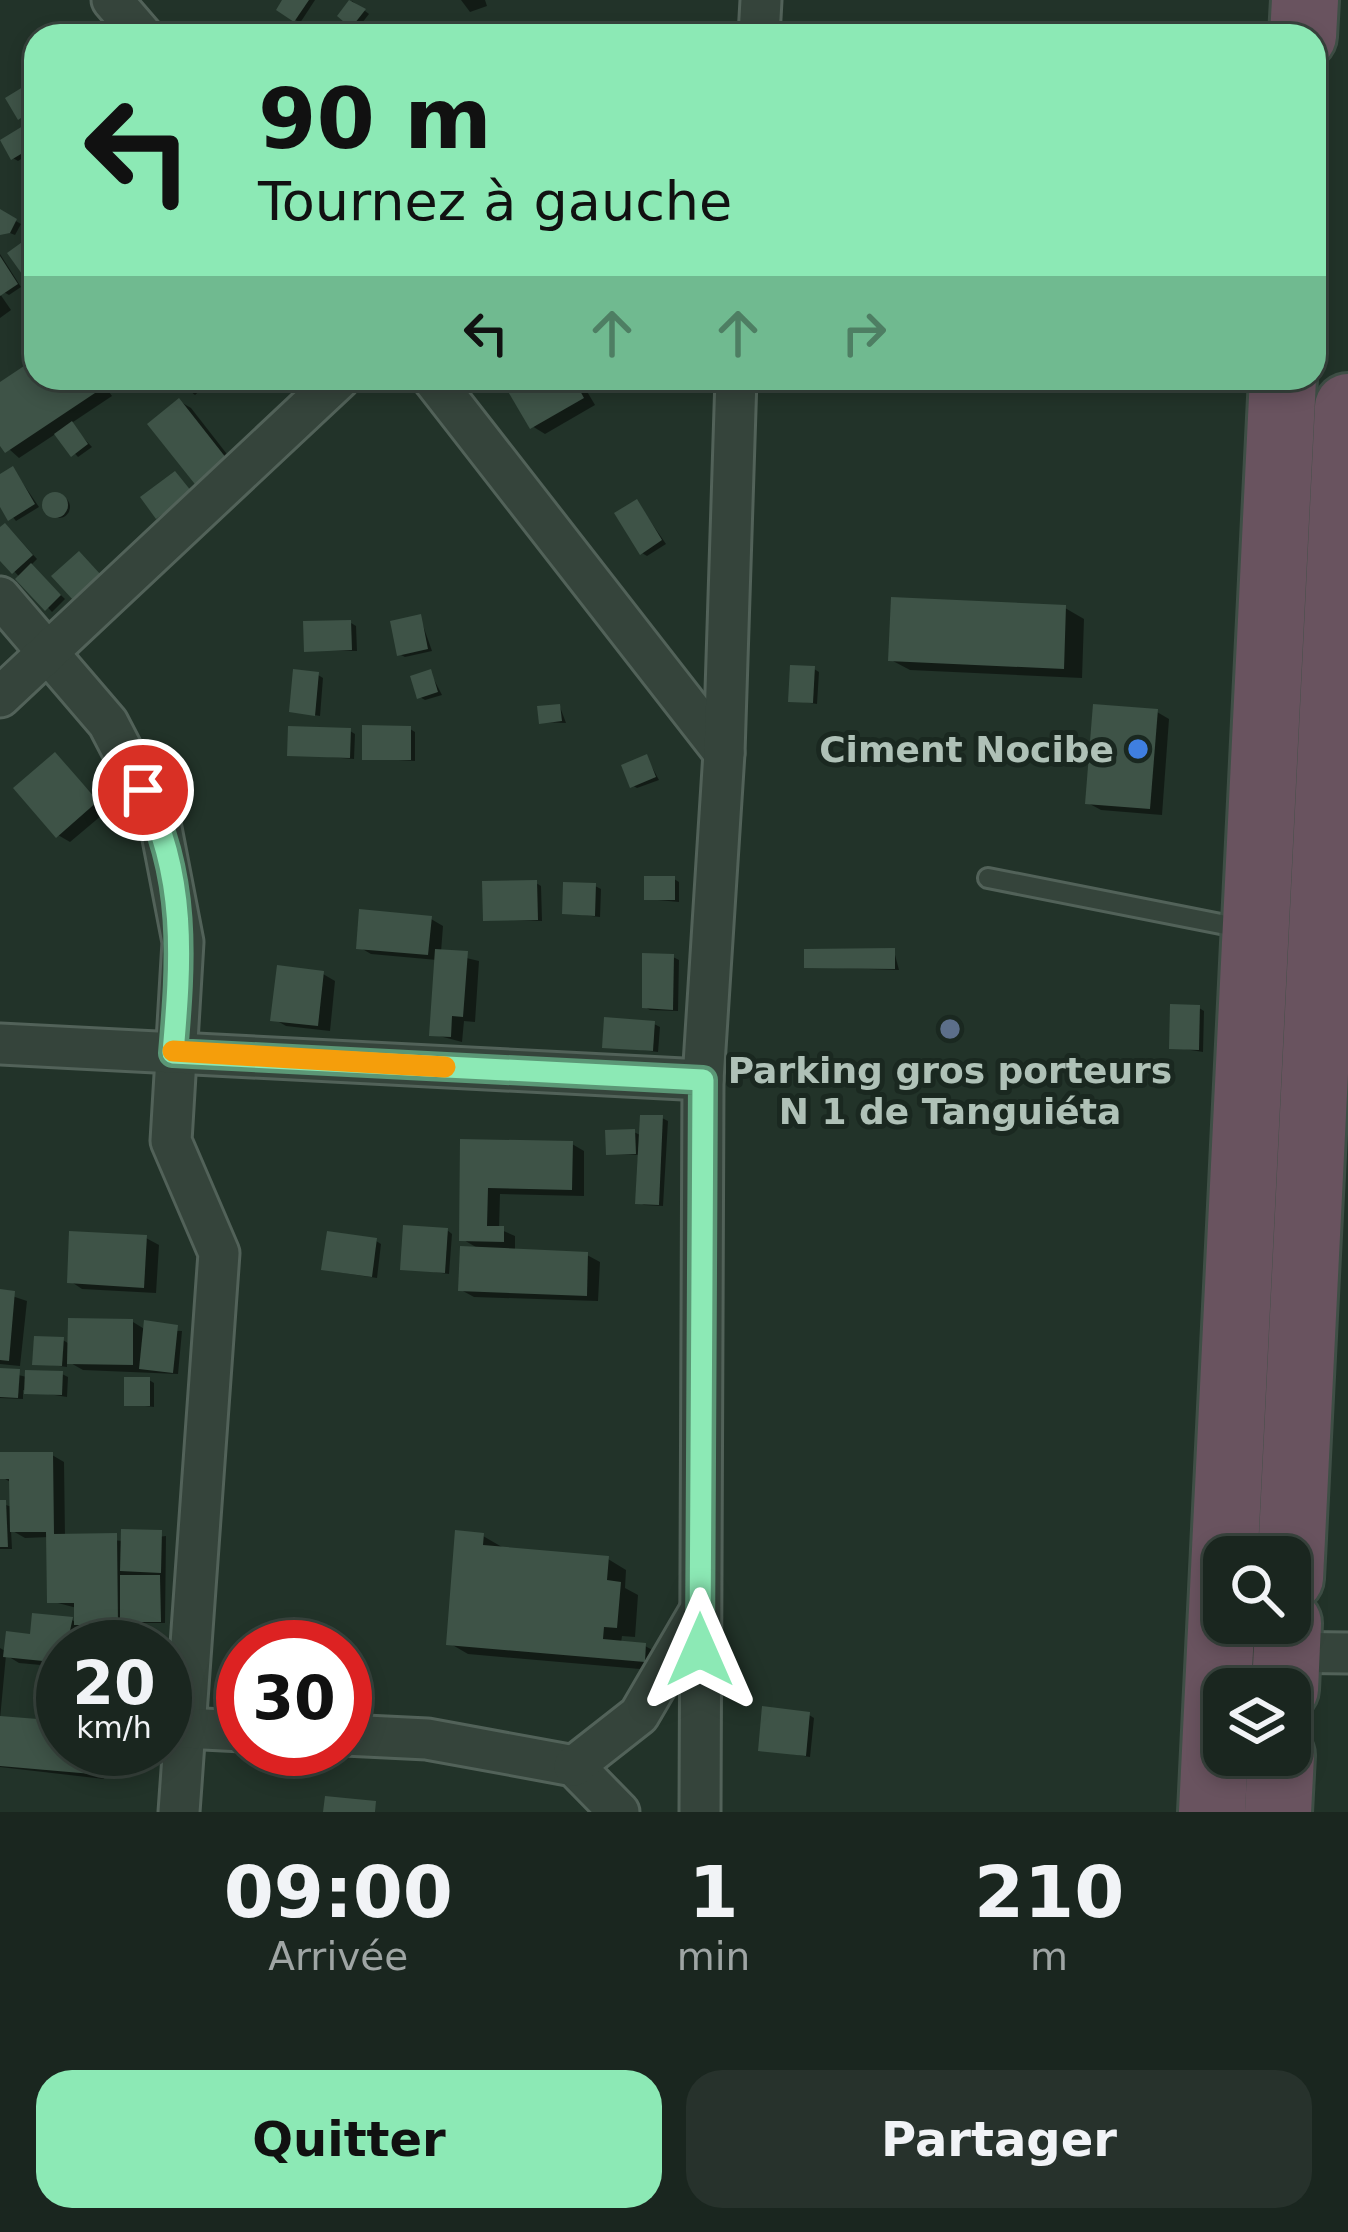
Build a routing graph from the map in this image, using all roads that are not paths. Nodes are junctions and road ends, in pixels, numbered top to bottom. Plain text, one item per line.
1 (112, 0) edge
2 (133, 24) edge
3 (327, 390) edge
4 (441, 390) edge
5 (736, 390) edge
6 (1283, 390) edge
7 (1348, 407) edge
8 (0, 597) edge
9 (50, 654) junction
10 (0, 697) edge
11 (724, 753) junction
12 (988, 878) dead end
13 (1286, 944) junction
14 (0, 1044) edge
15 (173, 1053) junction
16 (703, 1080) junction
17 (1290, 1536) edge
18 (700, 1610) junction
19 (192, 1620) edge
20 (1218, 1648) junction
21 (1302, 1655) edge
22 (372, 1737) edge
23 (574, 1766) junction
24 (181, 1776) edge
25 (1280, 1776) edge
26 (179, 1812) edge
27 (619, 1812) edge
28 (700, 1812) edge
29 (1212, 1812) edge
30 (1278, 1812) edge

1 - 2 street
3 - 9 street
4 - 11 street
5 - 11 street
6 - 13 highway
7 - 13 highway
8 - 9 street
9 - 10 street
9 - 15 street
11 - 16 street
12 - 13 lane
13 - 17 highway
13 - 20 highway
14 - 15 street
15 - 16 street
15 - 19 street
16 - 18 street
18 - 23 street
18 - 28 street
20 - 21 street
20 - 29 highway
22 - 23 street
23 - 27 street
24 - 26 street
25 - 30 highway

